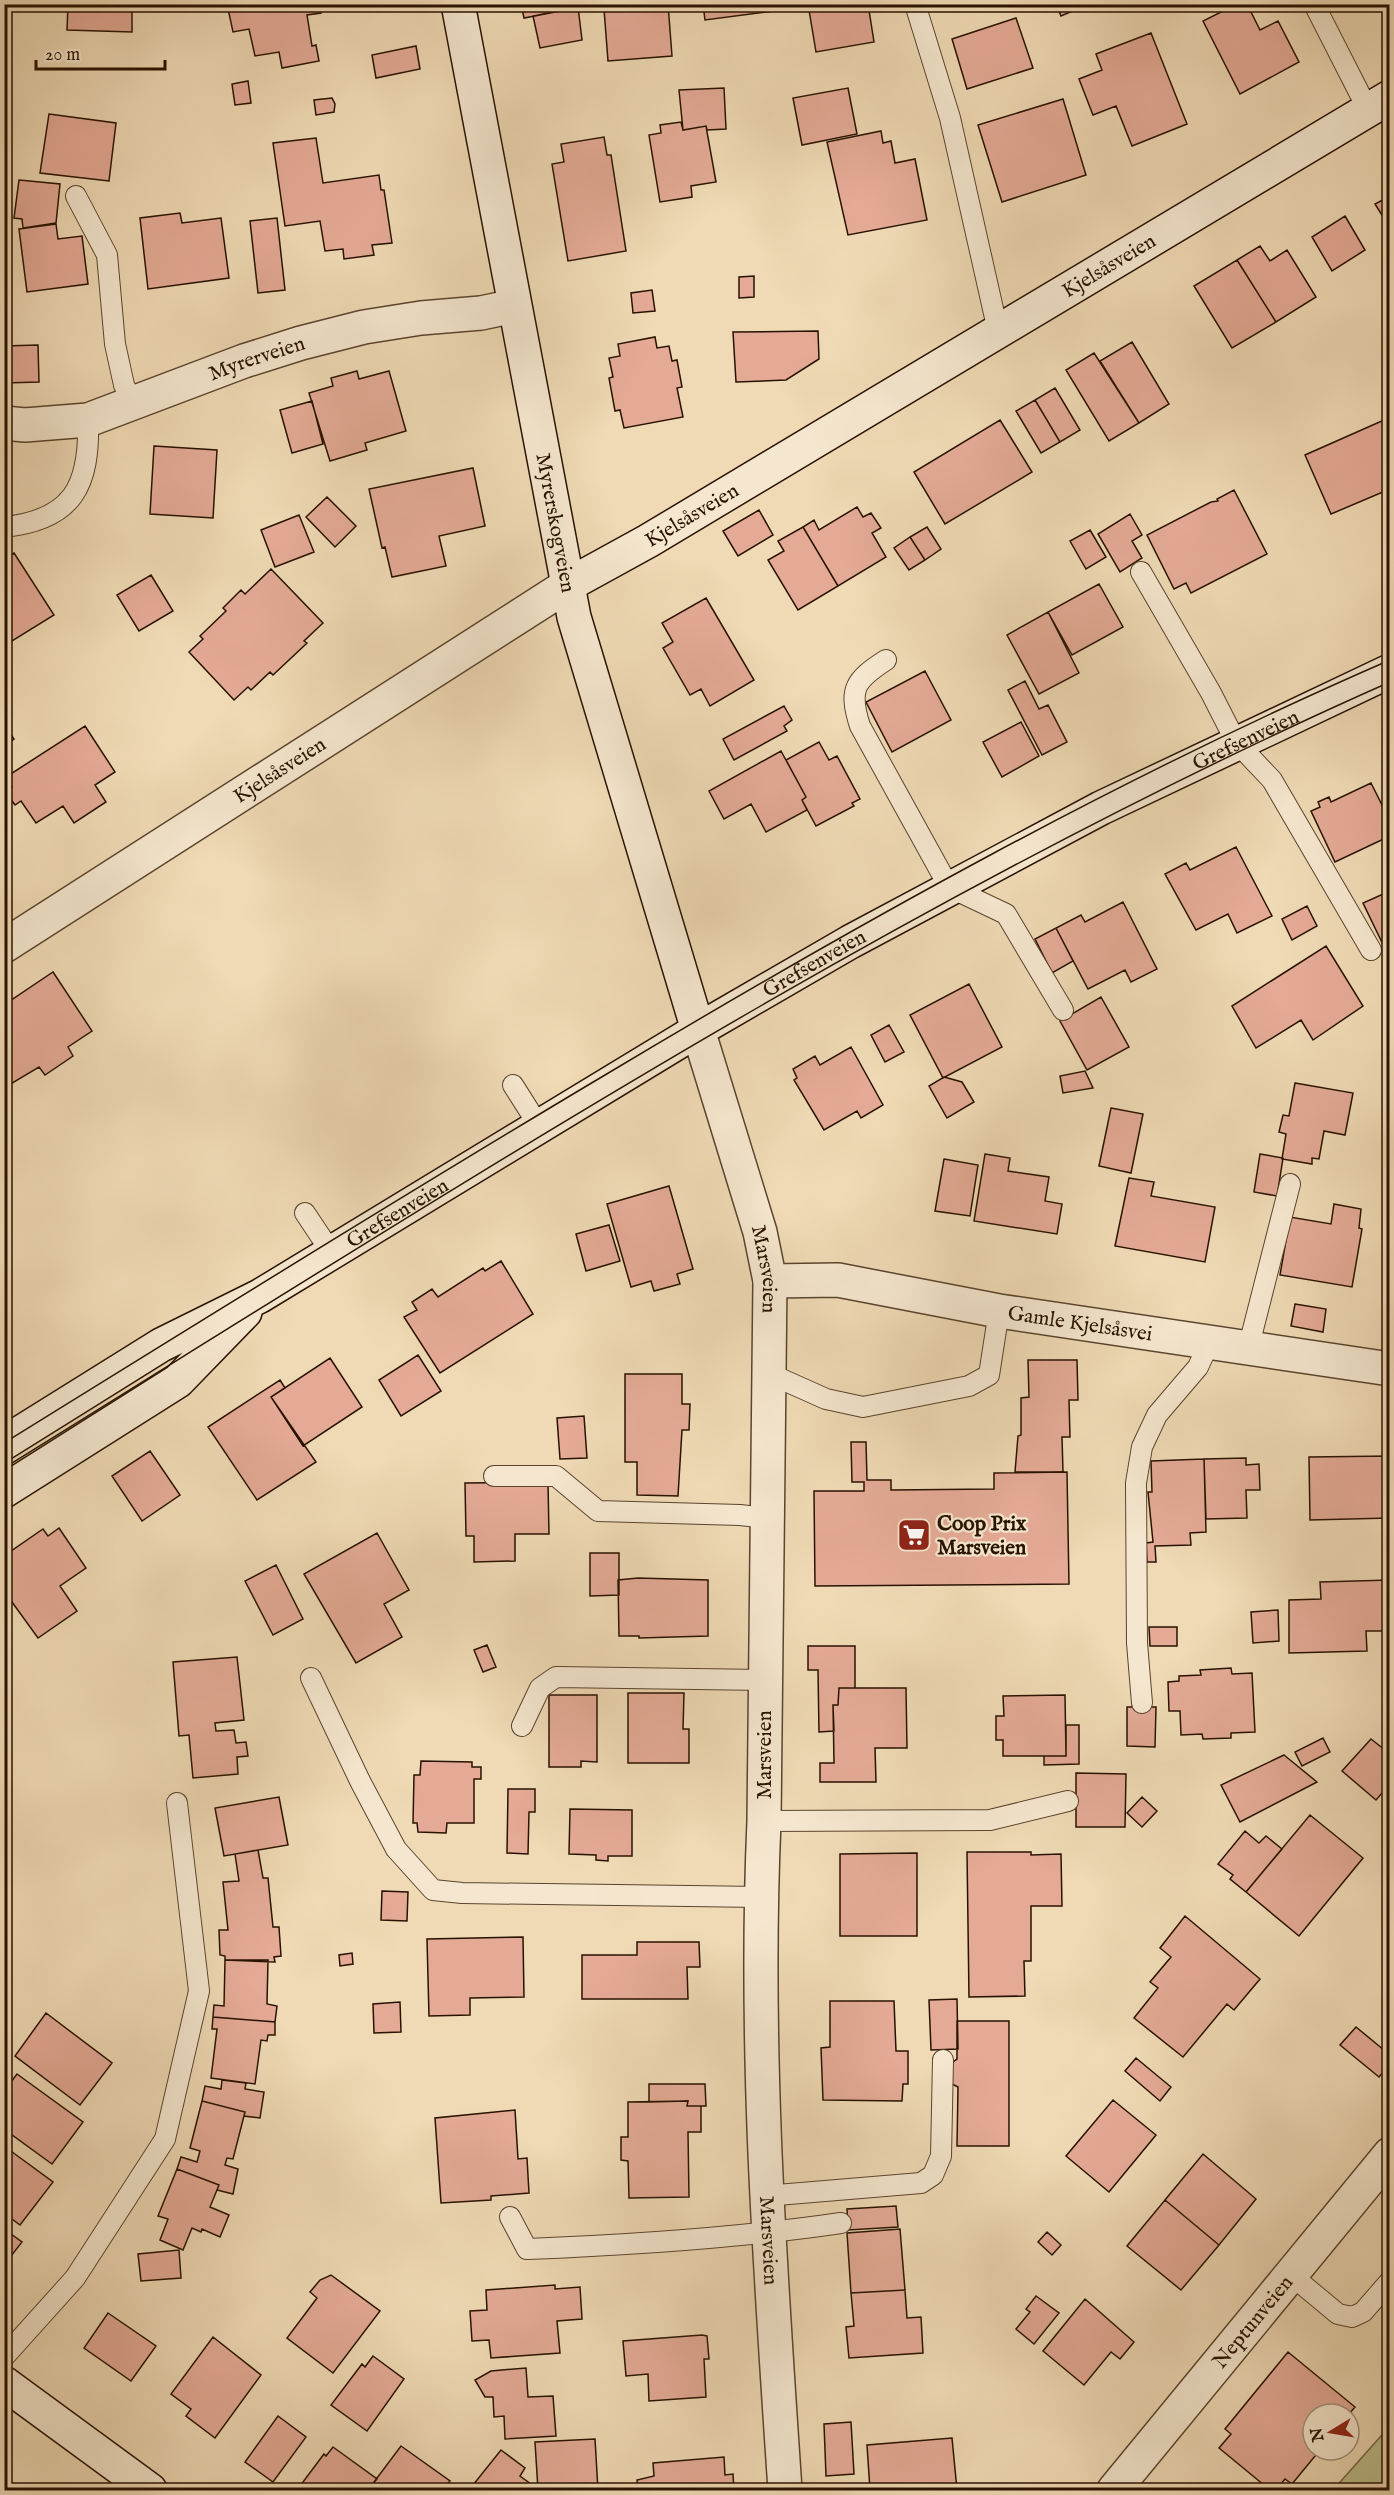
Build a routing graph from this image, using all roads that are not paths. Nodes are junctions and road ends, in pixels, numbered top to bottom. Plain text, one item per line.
1 (458, 4) edge
2 (915, 4) edge
3 (1314, 4) edge
4 (1379, 104) edge
5 (76, 196) dead end
6 (514, 306) junction
7 (998, 331) junction
8 (133, 404) junction
9 (88, 420) junction
10 (4, 423) edge
11 (4, 527) edge
12 (1141, 572) dead end
13 (568, 585) junction
14 (886, 660) dead end
15 (1389, 671) edge
16 (1236, 742) junction
17 (949, 887) junction
18 (4, 946) edge
19 (1371, 950) dead end
20 (1063, 1010) dead end
21 (698, 1030) junction
22 (513, 1085) dead end
23 (539, 1126) junction
24 (1290, 1184) dead end
25 (306, 1214) dead end
26 (331, 1252) junction
27 (770, 1281) junction
28 (260, 1296) junction
29 (999, 1311) junction
30 (1209, 1343) junction
31 (1248, 1349) junction
32 (1389, 1370) edge
33 (770, 1374) junction
34 (4, 1443) edge
35 (494, 1476) dead end
36 (4, 1491) edge
37 (766, 1518) junction
38 (310, 1678) dead end
39 (764, 1680) junction
40 (1142, 1703) dead end
41 (522, 1726) dead end
42 (1068, 1801) dead end
43 (177, 1803) dead end
44 (764, 1821) junction
45 (760, 1897) junction
46 (943, 2060) dead end
47 (1389, 2154) edge
48 (765, 2196) junction
49 (510, 2217) dead end
50 (841, 2223) dead end
51 (767, 2232) junction
52 (1291, 2275) junction
53 (1389, 2281) edge
54 (4, 2357) edge
55 (4, 2384) edge
56 (150, 2490) edge
57 (786, 2490) edge
58 (1114, 2490) edge

1 - 6 street, Myrerskogveien
2 - 7 lane
3 - 4 lane
4 - 7 street, Kjelsåsveien
5 - 8 lane
6 - 8 street, Myrerveien
6 - 13 street, Myrerskogveien
7 - 13 street, Kjelsåsveien
8 - 9 street, Myrerveien
9 - 10 street, Myrerveien
9 - 11 lane
12 - 16 lane
13 - 18 street, Kjelsåsveien
13 - 21 street, Myrerskogveien
14 - 17 lane
15 - 16 street, Grefsenveien
16 - 17 street, Grefsenveien
16 - 19 lane
17 - 20 lane
17 - 21 street, Grefsenveien
21 - 23 street, Grefsenveien
21 - 27 street, Marsveien
22 - 23 lane
23 - 26 street, Grefsenveien
24 - 31 lane
25 - 26 lane
26 - 28 street, Grefsenveien
27 - 29 street, Gamle Kjelsåsvei
27 - 33 street, Marsveien
28 - 34 street, Grefsenveien
28 - 36 street, Grefsenveien
29 - 30 street, Gamle Kjelsåsvei
29 - 33 lane
30 - 31 street, Gamle Kjelsåsvei
30 - 40 lane
31 - 32 street, Gamle Kjelsåsvei
33 - 37 street, Marsveien
35 - 37 lane
37 - 39 street, Marsveien
38 - 45 lane
39 - 41 lane
39 - 44 street, Marsveien
42 - 44 lane
43 - 54 lane
44 - 45 street, Marsveien
45 - 48 street, Marsveien
46 - 48 lane
47 - 52 street, Neptunveien
48 - 51 street, Marsveien
49 - 51 lane
50 - 51 lane
51 - 57 street, Marsveien
52 - 53 lane
52 - 58 street, Neptunveien
55 - 56 street

